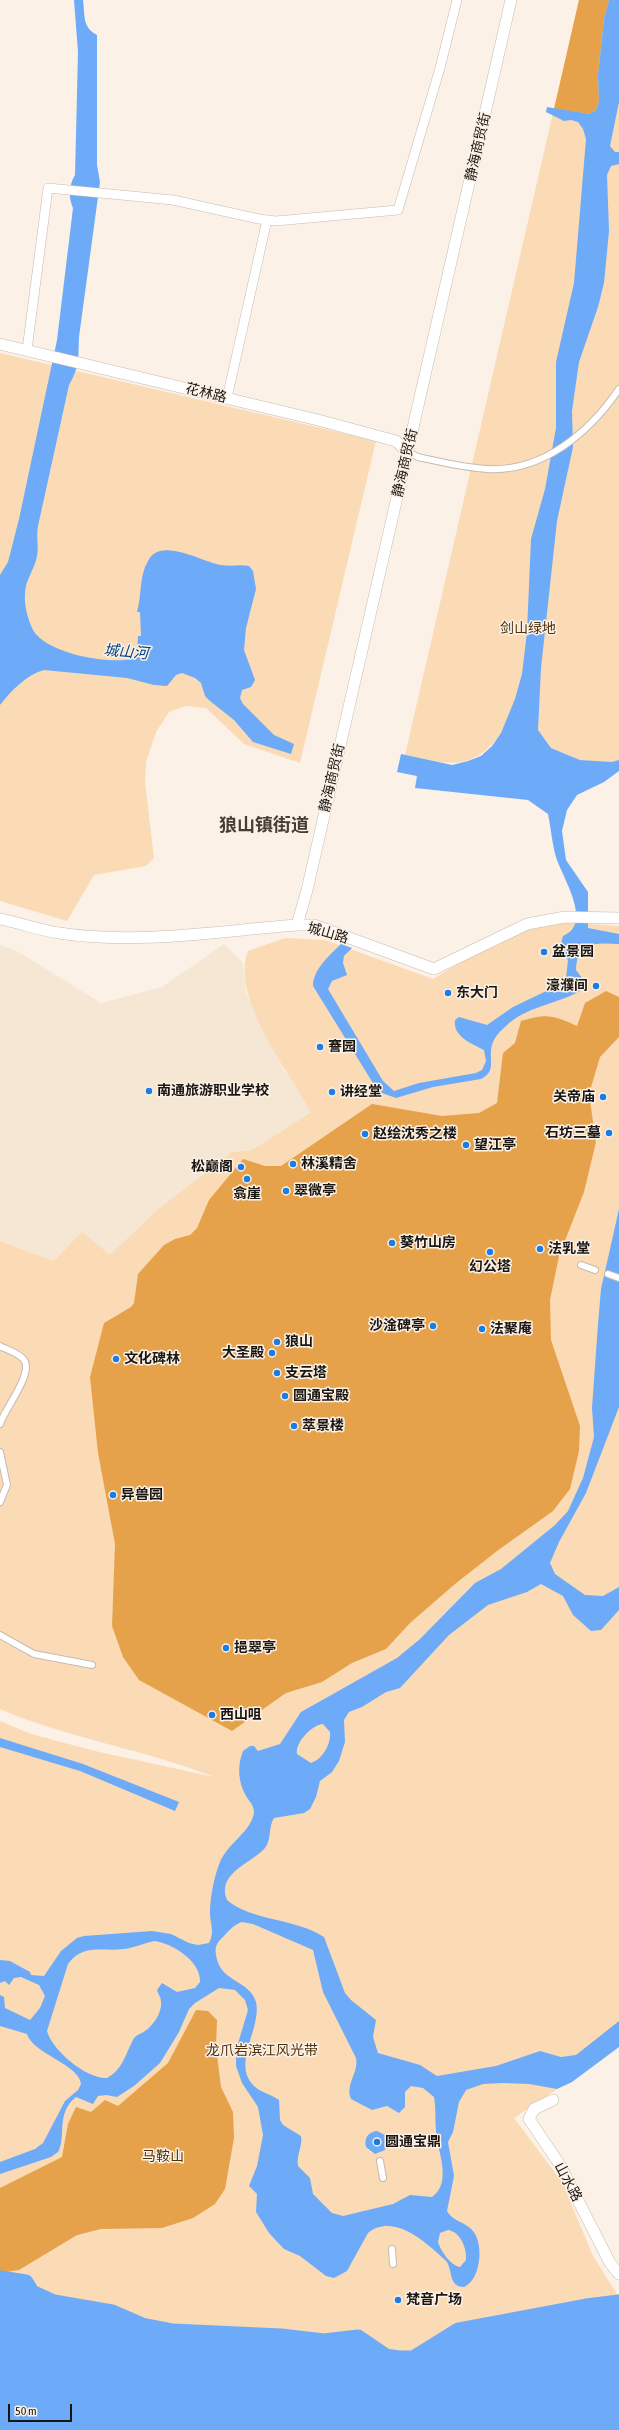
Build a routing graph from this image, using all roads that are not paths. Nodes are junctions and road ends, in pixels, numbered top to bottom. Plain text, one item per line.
1 (457, 0) edge
2 (512, 0) edge
3 (267, 220) junction
4 (0, 344) edge
5 (27, 350) junction
6 (619, 389) edge
7 (227, 398) junction
8 (408, 452) junction
9 (0, 918) edge
10 (619, 918) edge
11 (296, 925) junction
12 (581, 1265) dead end
13 (595, 1270) dead end
14 (608, 1274) dead end
15 (619, 1278) edge
16 (0, 1346) edge
17 (0, 1424) edge
18 (0, 1452) edge
19 (0, 1502) edge
20 (0, 1635) edge
21 (92, 1665) dead end
22 (553, 2100) dead end
23 (380, 2161) dead end
24 (383, 2178) dead end
25 (392, 2249) dead end
26 (393, 2264) dead end
27 (619, 2274) edge

1 - 3 street
2 - 8 street, 静海商贸街
3 - 5 street
3 - 7 street
4 - 5 street, 花林路
5 - 7 street, 花林路
6 - 8 street
7 - 8 street, 花林路
8 - 11 street, 静海商贸街
9 - 11 street, 城山路
10 - 11 street, 城山路
12 - 13 street
14 - 15 street
16 - 17 street
18 - 19 street
20 - 21 street
22 - 27 street, 山水路
23 - 24 street
25 - 26 street

